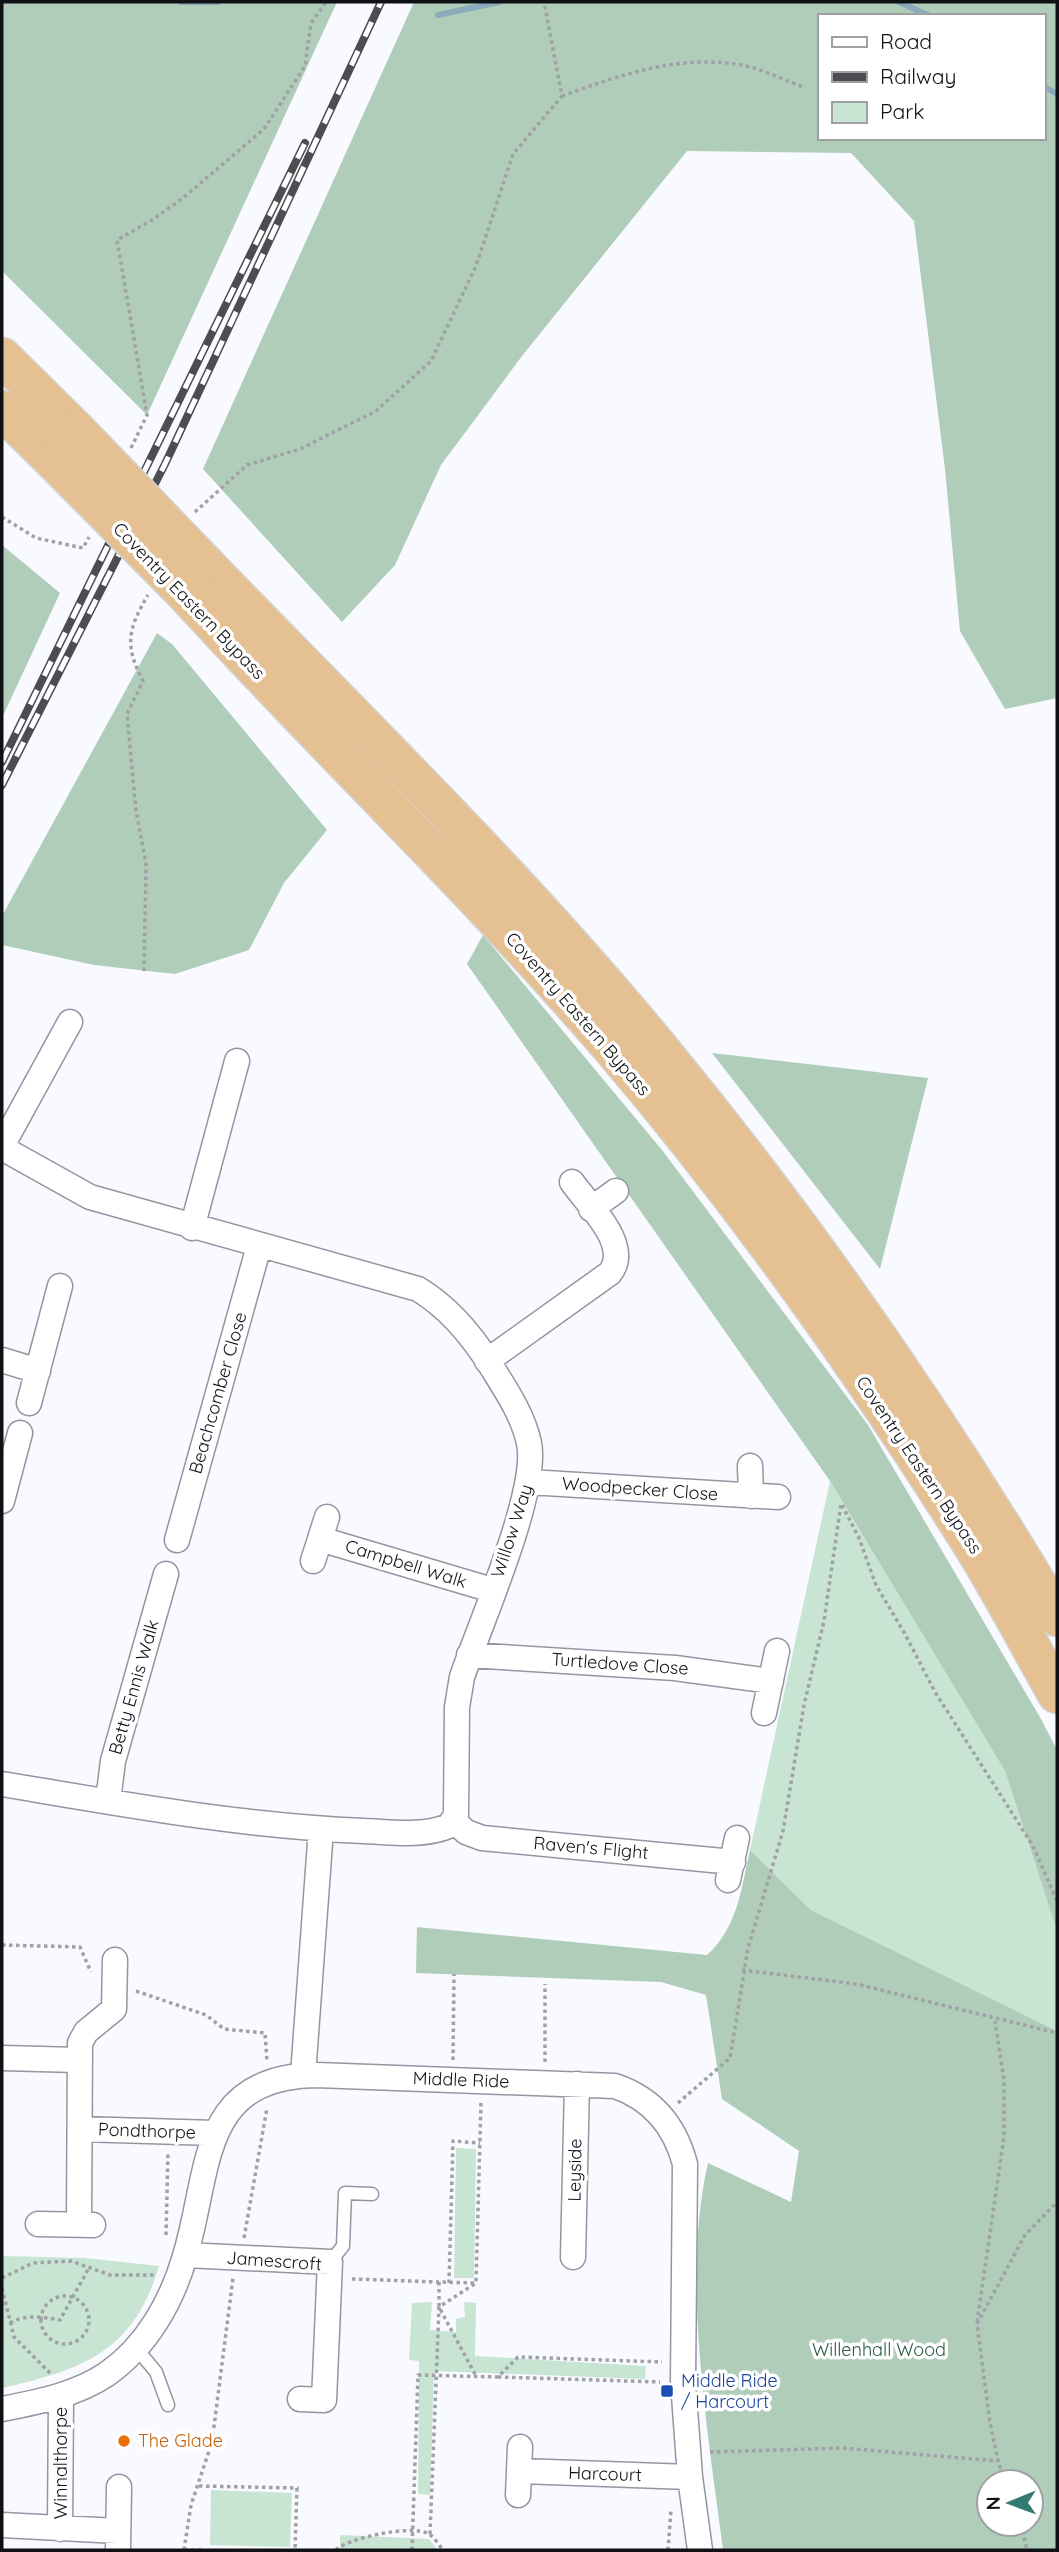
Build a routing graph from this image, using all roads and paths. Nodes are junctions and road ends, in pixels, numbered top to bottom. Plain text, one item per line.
1 (326, 2) edge
2 (544, 2) edge
3 (803, 86) dead end
4 (562, 96) junction
5 (2, 357) edge
6 (2, 410) edge
7 (130, 452) dead end
8 (2, 517) edge
9 (189, 523) dead end
10 (89, 536) dead end
11 (179, 584) junction
12 (144, 971) dead end
13 (70, 1022) dead end
14 (237, 1061) dead end
15 (2, 1147) edge
16 (572, 1182) dead end
17 (615, 1191) dead end
18 (591, 1209) junction
19 (192, 1228) junction
20 (259, 1246) junction
21 (61, 1286) dead end
22 (2, 1360) edge
23 (487, 1361) junction
24 (38, 1371) junction
25 (30, 1403) dead end
26 (20, 1433) dead end
27 (750, 1466) dead end
28 (529, 1482) junction
29 (751, 1496) junction
30 (778, 1497) dead end
31 (2, 1501) edge
32 (320, 1539) dead end
33 (177, 1540) dead end
34 (166, 1574) dead end
35 (492, 1590) junction
36 (1057, 1617) edge
37 (777, 1651) dead end
38 (469, 1656) junction
39 (771, 1681) junction
40 (1057, 1694) edge
41 (764, 1713) dead end
42 (2, 1784) edge
43 (108, 1801) junction
44 (454, 1821) junction
45 (321, 1829) junction
46 (733, 1860) dead end
47 (1057, 1901) edge
48 (115, 1959) dead end
49 (743, 1970) junction
50 (454, 1974) dead end
51 (545, 1983) dead end
52 (995, 2020) junction
53 (1057, 2033) edge
54 (2, 2058) edge
55 (78, 2060) junction
56 (303, 2075) junction
57 (453, 2080) junction
58 (482, 2081) junction
59 (545, 2083) junction
60 (577, 2084) junction
61 (662, 2116) junction
62 (80, 2129) junction
63 (168, 2132) junction
64 (215, 2133) junction
65 (480, 2143) junction
66 (372, 2194) dead end
67 (1057, 2202) edge
68 (38, 2224) dead end
69 (176, 2248) junction
70 (573, 2257) dead end
71 (89, 2268) junction
72 (329, 2270) junction
73 (2, 2278) edge
74 (175, 2283) junction
75 (439, 2283) junction
76 (449, 2283) junction
77 (476, 2283) junction
78 (2, 2288) edge
79 (75, 2298) junction
80 (439, 2307) junction
81 (41, 2317) junction
82 (10, 2323) junction
83 (977, 2324) junction
84 (135, 2348) junction
85 (682, 2372) junction
86 (437, 2376) junction
87 (476, 2376) junction
88 (498, 2377) junction
89 (66, 2394) junction
90 (300, 2399) dead end
91 (168, 2405) dead end
92 (2, 2409) edge
93 (998, 2461) junction
94 (689, 2465) junction
95 (1000, 2468) edge
96 (519, 2471) dead end
97 (199, 2486) dead end
98 (119, 2487) dead end
99 (2, 2525) edge
100 (60, 2529) junction
101 (412, 2529) junction
102 (430, 2534) junction
103 (118, 2540) edge
104 (184, 2550) edge
105 (204, 2550) edge
106 (295, 2550) edge
107 (336, 2550) edge
108 (412, 2550) edge
109 (443, 2550) edge
110 (700, 2550) edge

1 - 7 path
2 - 4 path
3 - 4 path
4 - 9 path
5 - 11 highway, Coventry Eastern Bypass, bridge
6 - 11 highway, Coventry Eastern Bypass, bridge
8 - 10 path
11 - 12 path
11 - 36 highway, Coventry Eastern Bypass
11 - 40 highway, Coventry Eastern Bypass
13 - 15 street, Willow Way
14 - 19 street
15 - 19 street, Willow Way
16 - 18 street
17 - 18 street
18 - 23 street
19 - 20 street, Willow Way
20 - 23 street, Willow Way
20 - 33 street, Beachcomber Close
21 - 24 street
22 - 24 street
23 - 28 street, Willow Way
24 - 25 street
26 - 31 street
27 - 29 street
28 - 29 street, Woodpecker Close
28 - 35 street, Willow Way
29 - 30 street, Woodpecker Close
32 - 35 street, Campbell Walk
34 - 43 street, Betty Ennis Walk
35 - 38 street, Willow Way
37 - 39 street
38 - 39 street, Turtledove Close
38 - 44 street, Willow Way
39 - 41 street
42 - 43 street
43 - 45 street
44 - 45 street
44 - 46 street, Raven's Flight
45 - 56 street
47 - 49 path
48 - 55 street, Pondthorpe
49 - 52 path
49 - 61 path
50 - 57 path
51 - 59 path
52 - 53 path
52 - 83 path
54 - 55 street
55 - 62 street, Pondthorpe
56 - 57 street, Middle Ride
56 - 64 street, Middle Ride
57 - 58 street, Middle Ride
58 - 59 street, Middle Ride
58 - 65 path
59 - 60 street, Middle Ride
60 - 61 street, Middle Ride
60 - 70 street, Leyside
61 - 85 street, Middle Ride
62 - 63 street, Pondthorpe
62 - 68 street, Pondthorpe
63 - 64 street, Pondthorpe
63 - 69 path
64 - 69 street, Middle Ride
65 - 76 path
65 - 77 path
66 - 72 lane
67 - 83 path
69 - 72 street, Jamescroft
69 - 74 street, Middle Ride
71 - 73 path
71 - 74 path
71 - 79 path
72 - 75 path
72 - 90 street, Jamescroft
74 - 84 street, Middle Ride
75 - 76 path
75 - 80 path
76 - 77 path
77 - 80 path
78 - 82 path
79 - 81 path
79 - 81 path
79 - 81 path
80 - 86 path
80 - 87 path
81 - 82 path
82 - 89 path
83 - 93 path
84 - 89 street, Middle Ride
84 - 91 lane
85 - 88 path
85 - 88 path
85 - 94 street, Middle Ride
86 - 87 path
86 - 101 path
86 - 102 path
87 - 88 path
89 - 92 street, Middle Ride
89 - 100 street, Winnalthorpe
93 - 94 path
93 - 95 path
94 - 96 street, Harcourt
94 - 110 street, Middle Ride
97 - 106 path
98 - 103 street, Winnalthorpe
99 - 100 street, Winnalthorpe
100 - 103 street, Winnalthorpe
101 - 102 path
101 - 107 path
101 - 108 path
102 - 109 path
104 - 105 path

